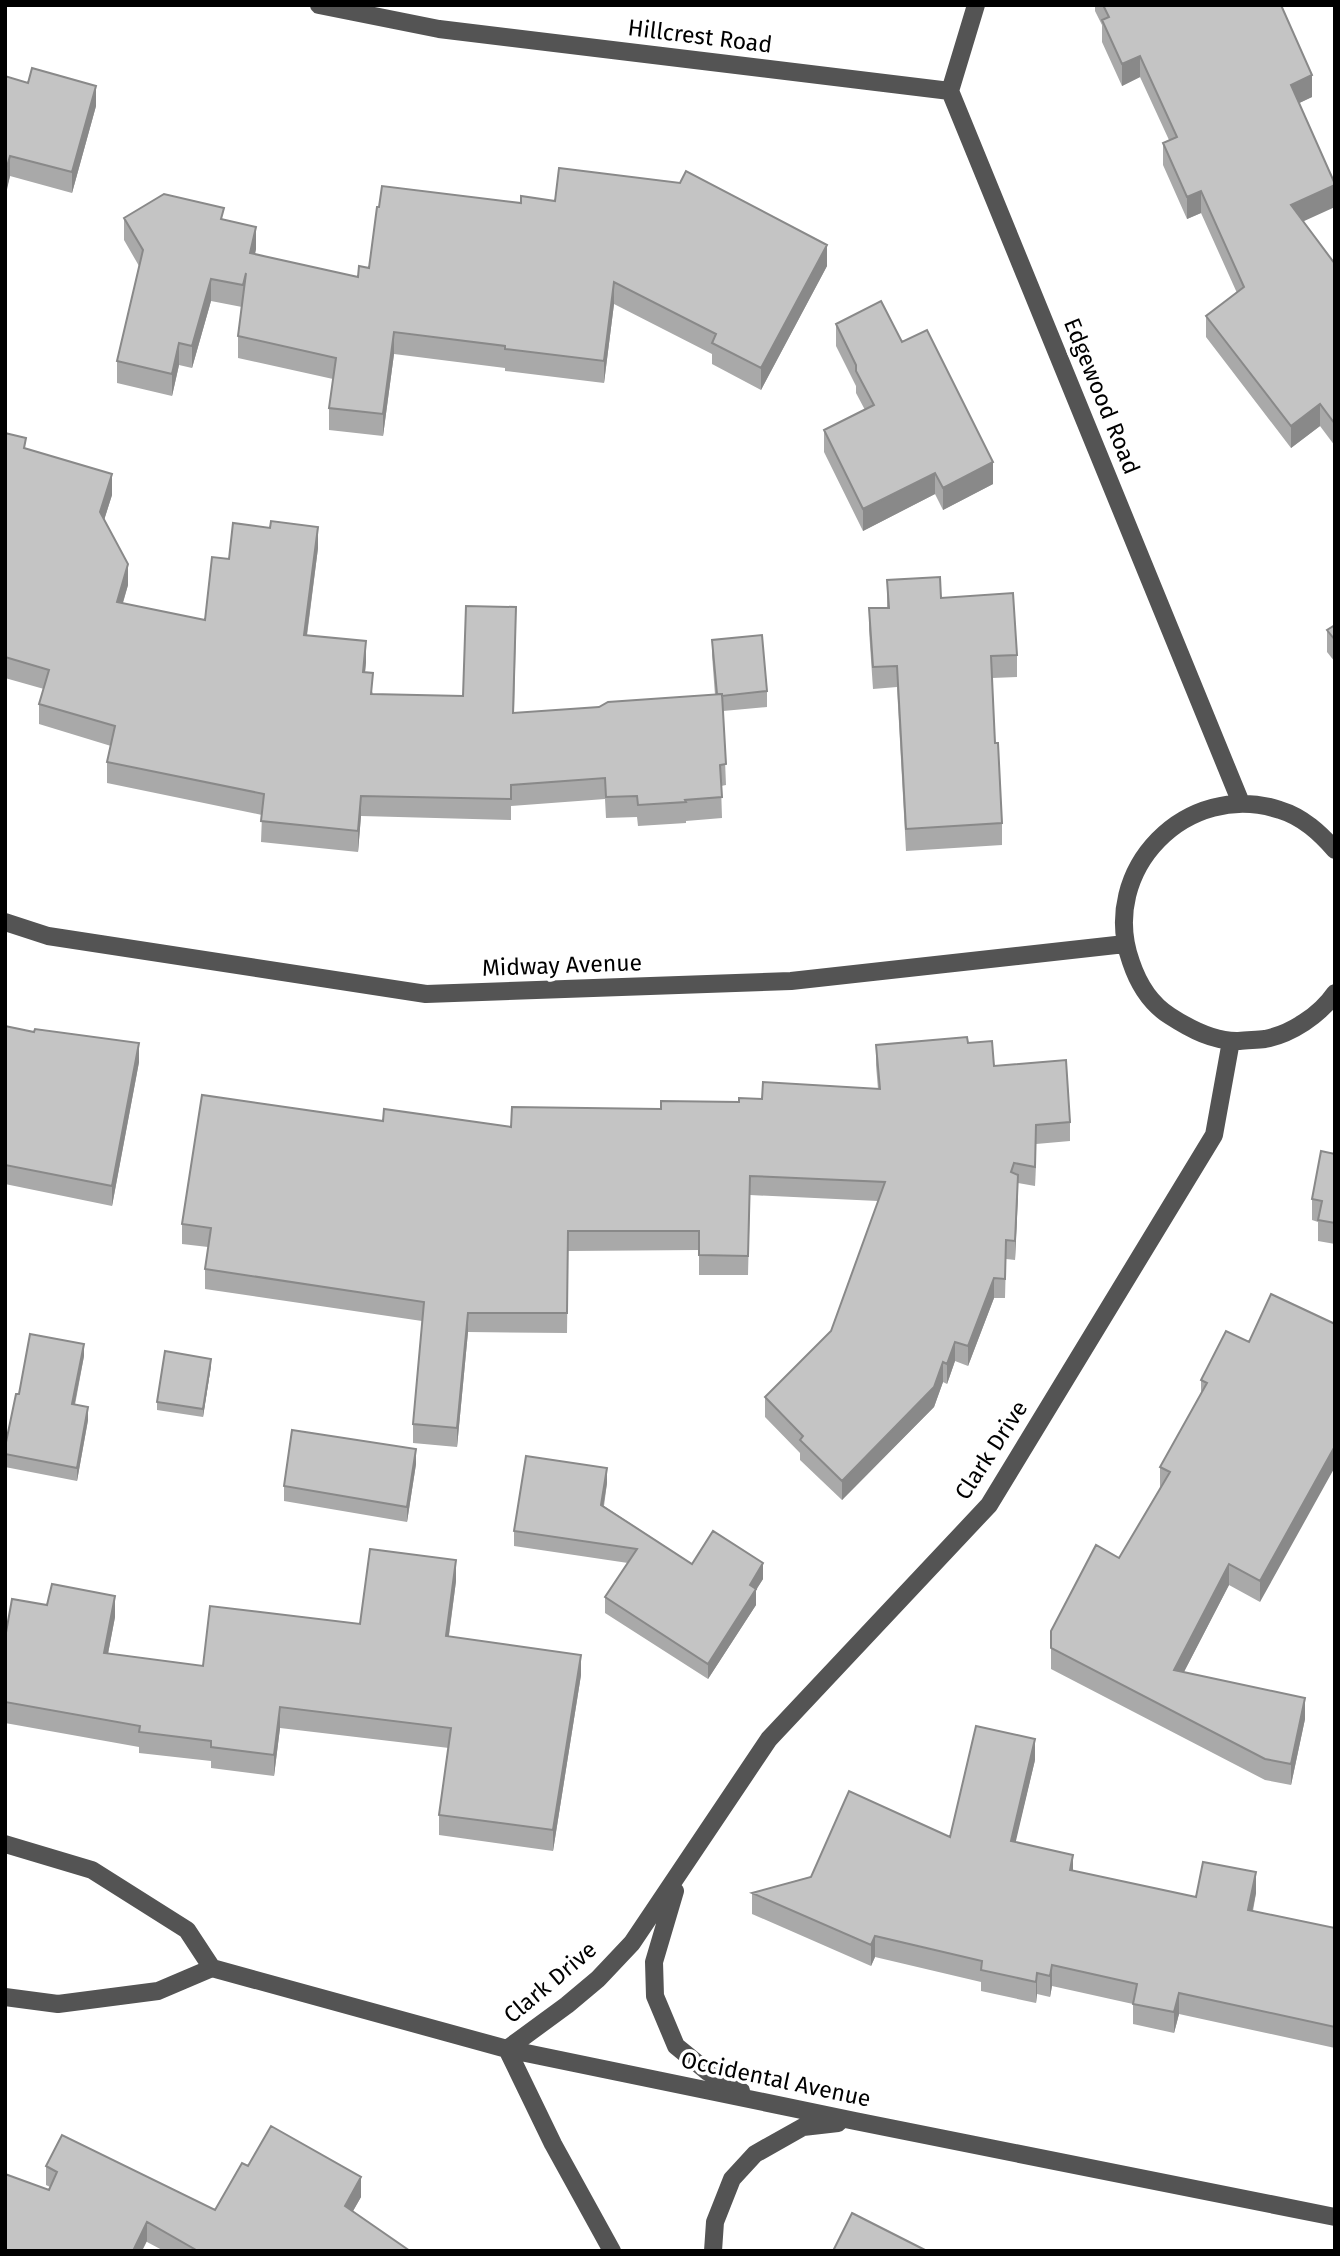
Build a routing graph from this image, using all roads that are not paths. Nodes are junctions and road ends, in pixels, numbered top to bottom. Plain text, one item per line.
1 (319, 5) edge
2 (975, 5) edge
3 (950, 91) junction
4 (1241, 803) junction
5 (1335, 850) edge
6 (5, 922) edge
7 (1125, 944) junction
8 (1335, 993) edge
9 (1231, 1041) junction
10 (5, 1844) edge
11 (683, 1868) junction
12 (212, 1968) junction
13 (5, 1997) edge
14 (507, 2049) junction
15 (753, 2098) junction
16 (855, 2121) junction
17 (1335, 2217) edge
18 (612, 2251) edge
19 (713, 2251) edge

1 - 3 street, Hillcrest Road
2 - 3 street
3 - 4 street, Edgewood Road
4 - 5 street
4 - 7 street
6 - 7 street, Midway Avenue
7 - 9 street
8 - 9 street
9 - 11 street, Clark Drive
10 - 12 street
11 - 14 street, Clark Drive
11 - 15 street, Clark Drive
12 - 13 street
12 - 14 street, Occidental Avenue
14 - 15 street, Occidental Avenue
14 - 18 street, Clark Drive
15 - 16 street, Occidental Avenue
16 - 17 street, Occidental Avenue
16 - 19 street

